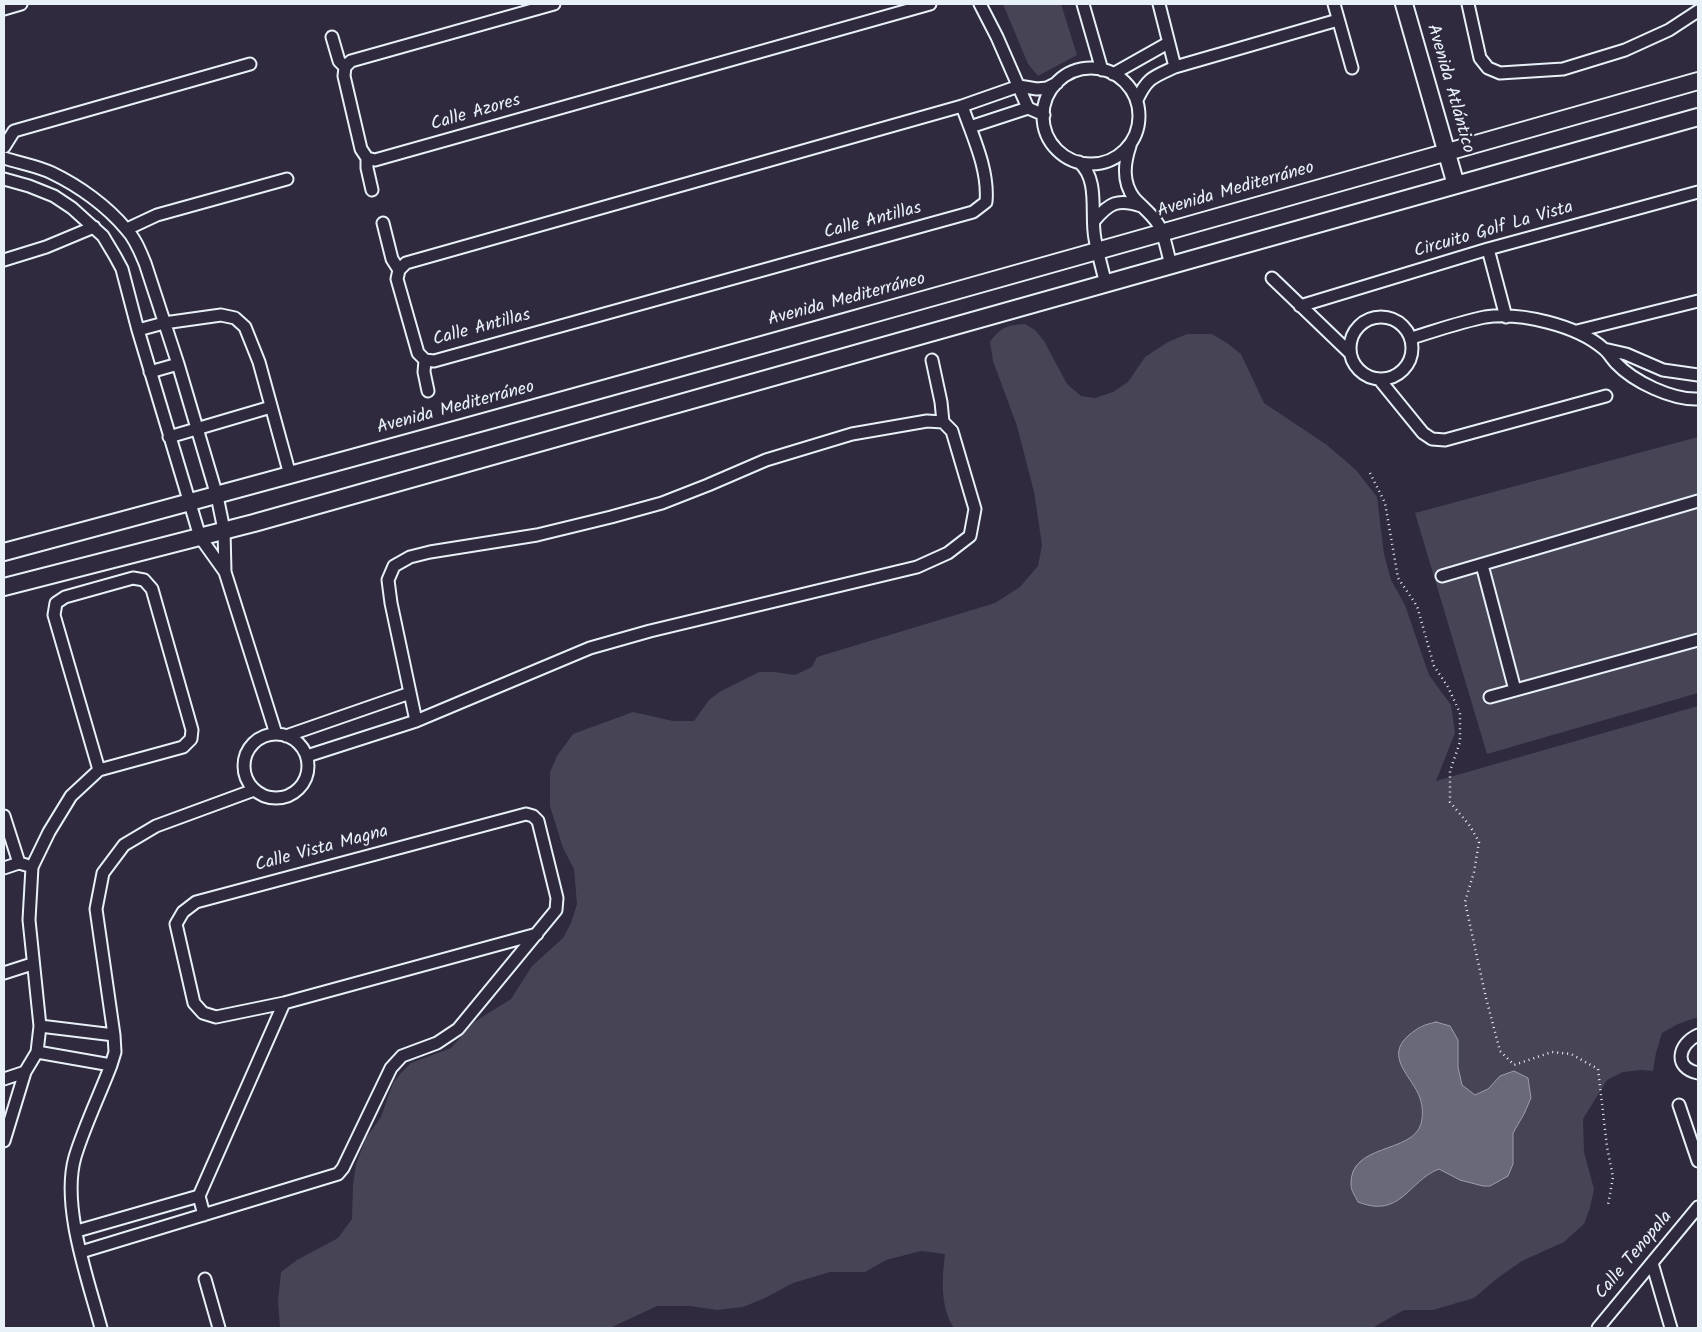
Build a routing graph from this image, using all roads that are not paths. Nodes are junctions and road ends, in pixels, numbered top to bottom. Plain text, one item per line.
1 (21, 4) edge
2 (554, 4) edge
3 (930, 4) edge
4 (980, 4) edge
5 (1083, 4) edge
6 (1159, 4) edge
7 (1334, 4) edge
8 (1404, 4) edge
9 (1468, 4) edge
10 (895, 8) edge
11 (4, 9) edge
12 (1698, 11) edge
13 (1338, 20) junction
14 (332, 37) dead end
15 (1168, 43) junction
16 (250, 64) dead end
17 (345, 67) junction
18 (1175, 68) junction
19 (1352, 68) dead end
20 (1107, 72) junction
21 (1698, 81) edge
22 (1057, 84) junction
23 (1019, 86) junction
24 (1137, 100) junction
25 (962, 106) junction
26 (1028, 108) junction
27 (1044, 115) junction
28 (1698, 117) edge
29 (970, 127) junction
30 (1130, 144) junction
31 (4, 147) edge
32 (1446, 153) junction
33 (4, 158) edge
34 (367, 158) junction
35 (1079, 162) junction
36 (4, 179) edge
37 (287, 179) dead end
38 (1456, 185) junction
39 (372, 190) dead end
40 (1698, 192) edge
41 (1143, 206) junction
42 (1094, 221) junction
43 (383, 222) dead end
44 (94, 227) junction
45 (127, 229) junction
46 (1162, 233) junction
47 (1488, 249) junction
48 (1098, 252) junction
49 (4, 260) edge
50 (1171, 265) junction
51 (399, 270) junction
52 (1272, 278) dead end
53 (1106, 284) junction
54 (1698, 301) edge
55 (1300, 306) junction
56 (1506, 317) junction
57 (164, 323) junction
58 (138, 330) junction
59 (1577, 331) junction
60 (1411, 338) junction
61 (1604, 349) junction
62 (1350, 354) junction
63 (425, 360) junction
64 (932, 360) dead end
65 (178, 364) junction
66 (150, 372) junction
67 (1698, 375) edge
68 (1379, 379) junction
69 (428, 391) dead end
70 (1606, 396) dead end
71 (1698, 399) edge
72 (271, 407) junction
73 (943, 422) junction
74 (197, 429) junction
75 (169, 437) junction
76 (290, 475) junction
77 (217, 496) junction
78 (1698, 501) edge
79 (190, 503) junction
80 (224, 530) junction
81 (200, 537) junction
82 (4, 552) edge
83 (1482, 565) junction
84 (225, 572) junction
85 (1442, 576) dead end
86 (4, 587) edge
87 (1698, 640) edge
88 (1515, 690) junction
89 (410, 693) junction
90 (1490, 697) dead end
91 (416, 721) junction
92 (281, 735) junction
93 (306, 756) junction
94 (98, 770) junction
95 (254, 790) junction
96 (4, 816) edge
97 (20, 863) junction
98 (32, 867) junction
99 (4, 868) edge
100 (536, 934) junction
101 (32, 964) junction
102 (4, 973) edge
103 (284, 1003) junction
104 (40, 1026) junction
105 (114, 1035) junction
106 (1698, 1035) edge
107 (37, 1052) junction
108 (111, 1065) junction
109 (25, 1072) junction
110 (1698, 1073) edge
111 (4, 1079) edge
112 (1679, 1105) dead end
113 (4, 1141) edge
114 (1698, 1161) edge
115 (199, 1196) junction
116 (1698, 1207) edge
117 (204, 1215) junction
118 (76, 1231) junction
119 (81, 1252) junction
120 (1652, 1263) junction
121 (205, 1279) dead end
122 (101, 1328) edge
123 (219, 1328) edge
124 (1598, 1328) edge
125 (1671, 1328) edge

1 - 11 street
2 - 17 street
3 - 10 street, Calle Azores
4 - 23 street
5 - 20 street
6 - 15 street
7 - 13 street
8 - 32 street, Avenida Atlántico
9 - 12 street
10 - 34 street, Calle Azores
13 - 18 street
13 - 19 street
14 - 17 street
15 - 18 street
15 - 20 street
16 - 31 street
17 - 34 street
18 - 24 street
20 - 22 street
20 - 24 street
21 - 32 street, Avenida Mediterráneo
22 - 23 street
22 - 27 street
23 - 25 street
23 - 26 street
24 - 30 street
25 - 29 street, Calle Antillas
25 - 51 street
26 - 27 street
26 - 29 street
27 - 35 street
28 - 38 street
29 - 63 street, Calle Antillas
30 - 35 street
30 - 41 street
32 - 38 street, Avenida Atlántico
32 - 46 street, Avenida Mediterráneo
33 - 45 street
34 - 39 street
35 - 42 street
36 - 44 street
37 - 45 street
38 - 50 street
40 - 47 street, Circuito Golf La Vista
41 - 42 street
41 - 46 street
42 - 48 street
43 - 51 street, Calle Antillas
44 - 49 street
44 - 58 street
45 - 57 street
46 - 48 street, Avenida Mediterráneo
46 - 50 street
47 - 55 street, Circuito Golf La Vista
47 - 56 street
48 - 53 street
48 - 76 street, Avenida Mediterráneo
50 - 53 street
51 - 63 street, Calle Antillas
52 - 55 street
53 - 80 street
54 - 59 street
55 - 62 street
56 - 59 street
56 - 60 street
57 - 58 street
57 - 65 street
57 - 72 street
58 - 66 street
59 - 61 street
60 - 62 street
60 - 68 street
61 - 67 street
61 - 71 street
62 - 68 street
63 - 69 street
64 - 73 street
65 - 66 street
65 - 74 street
66 - 75 street
68 - 70 street
72 - 74 street
72 - 76 street
73 - 89 street
73 - 91 street
74 - 75 street
74 - 77 street
75 - 79 street
76 - 77 street, Avenida Mediterráneo
77 - 79 street, Avenida Mediterráneo
77 - 80 street
78 - 83 street
79 - 81 street
79 - 82 street, Avenida Mediterráneo
80 - 81 street
80 - 84 street
81 - 84 street
81 - 86 street
83 - 85 street
83 - 88 street
84 - 92 street
87 - 88 street
88 - 90 street
89 - 91 street
89 - 92 street
91 - 93 street
92 - 93 street
92 - 95 street
93 - 95 street
94 - 94 street
94 - 98 street
95 - 105 street
96 - 97 street
97 - 98 street
97 - 99 street
98 - 101 street
100 - 103 street, Calle Vista Magna
100 - 103 street, Calle Vista Magna
100 - 117 street, Calle Vista Magna
101 - 102 street
101 - 104 street
103 - 115 street
104 - 105 street
104 - 107 street
105 - 108 street
106 - 110 street
107 - 108 street
107 - 109 street
108 - 118 street
109 - 111 street
109 - 113 street
112 - 114 street
115 - 117 street
115 - 118 street
116 - 120 street, Calle Tenopala
117 - 119 street, Calle Vista Magna
118 - 119 street
119 - 122 street
120 - 124 street, Calle Tenopala
120 - 125 street
121 - 123 street

